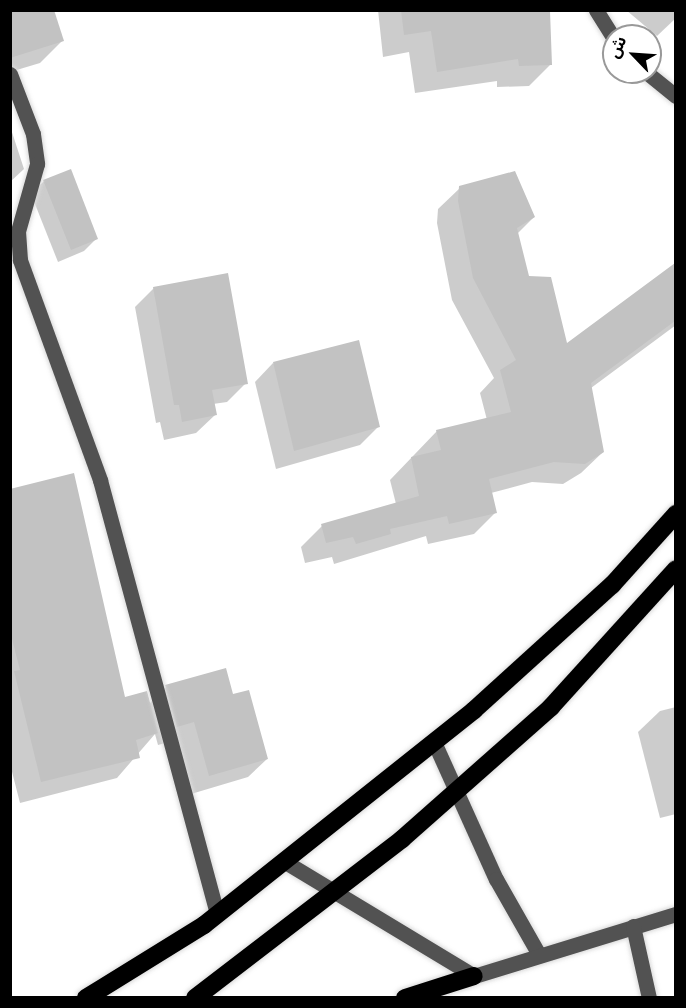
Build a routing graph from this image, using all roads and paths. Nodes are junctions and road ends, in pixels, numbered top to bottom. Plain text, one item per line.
1 (596, 10) edge
2 (605, 24) edge
3 (10, 74) edge
4 (660, 84) edge
5 (675, 96) edge
6 (675, 514) edge
7 (675, 569) edge
8 (434, 742) junction
9 (459, 789) junction
10 (286, 863) junction
11 (336, 892) junction
12 (675, 914) edge
13 (217, 915) junction
14 (633, 926) junction
15 (538, 953) junction
16 (474, 976) junction
17 (86, 998) edge
18 (195, 998) edge
19 (405, 998) edge
20 (649, 998) edge

1 - 2 street
3 - 13 street
4 - 5 street
6 - 8 highway
7 - 9 highway
8 - 9 street
8 - 10 highway
9 - 11 highway
9 - 15 street
10 - 11 street
10 - 13 highway
11 - 16 street
11 - 18 highway
12 - 14 street
13 - 17 highway
14 - 15 street
14 - 20 street
15 - 16 street
16 - 19 highway

